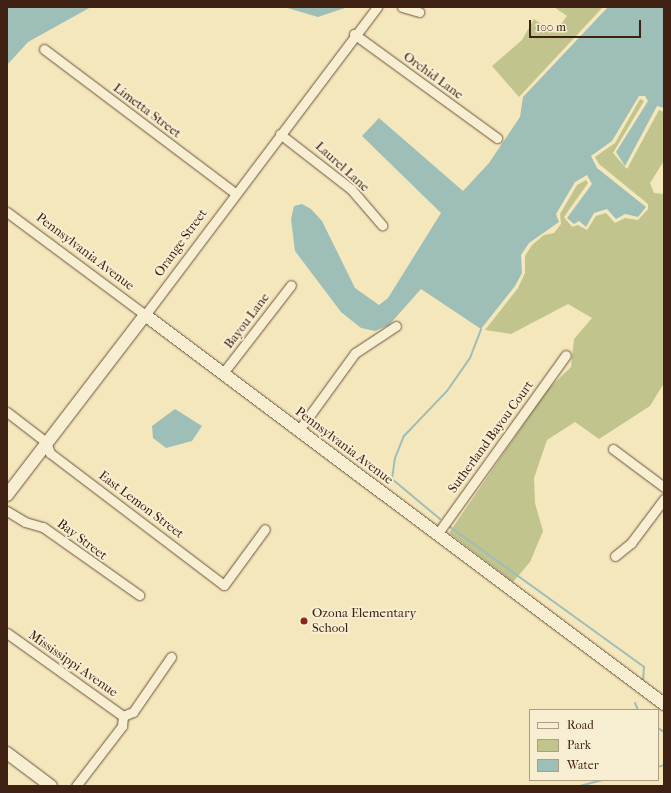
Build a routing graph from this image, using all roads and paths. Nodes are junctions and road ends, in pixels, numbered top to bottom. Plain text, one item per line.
1 (377, 7) edge
2 (402, 7) edge
3 (419, 12) dead end
4 (354, 34) junction
5 (44, 49) dead end
6 (280, 134) junction
7 (497, 138) dead end
8 (235, 193) junction
9 (7, 212) edge
10 (382, 225) dead end
11 (291, 285) dead end
12 (145, 315) junction
13 (396, 326) dead end
14 (566, 355) dead end
15 (223, 373) junction
16 (7, 412) edge
17 (299, 430) junction
18 (46, 442) junction
19 (613, 449) dead end
20 (664, 487) edge
21 (7, 495) edge
22 (664, 499) edge
23 (7, 511) edge
24 (265, 529) dead end
25 (438, 533) junction
26 (615, 556) dead end
27 (139, 595) dead end
28 (7, 633) edge
29 (171, 657) dead end
30 (664, 704) edge
31 (123, 716) junction
32 (7, 753) edge
33 (51, 786) edge
34 (76, 786) edge

1 - 4 street, Orange Street
2 - 3 street
4 - 6 street, Orange Street
4 - 7 street, Orchid Lane
5 - 8 street, Limetta Street
6 - 8 street, Orange Street
6 - 10 street, Laurel Lane
8 - 12 street, Orange Street
9 - 12 street, Pennsylvania Avenue
11 - 15 street, Bayou Lane
12 - 15 street, Pennsylvania Avenue
12 - 18 street, Orange Street
13 - 17 street
14 - 25 street, Sutherland Bayou Court
15 - 17 street, Pennsylvania Avenue
16 - 18 street, East Lemon Street
17 - 25 street, Pennsylvania Avenue
18 - 21 street, Orange Street
18 - 24 street, East Lemon Street
19 - 20 street
22 - 26 street
23 - 27 street, Bay Street
25 - 30 street, Pennsylvania Avenue
28 - 31 street, Mississippi Avenue
29 - 31 street
31 - 34 street
32 - 33 street

